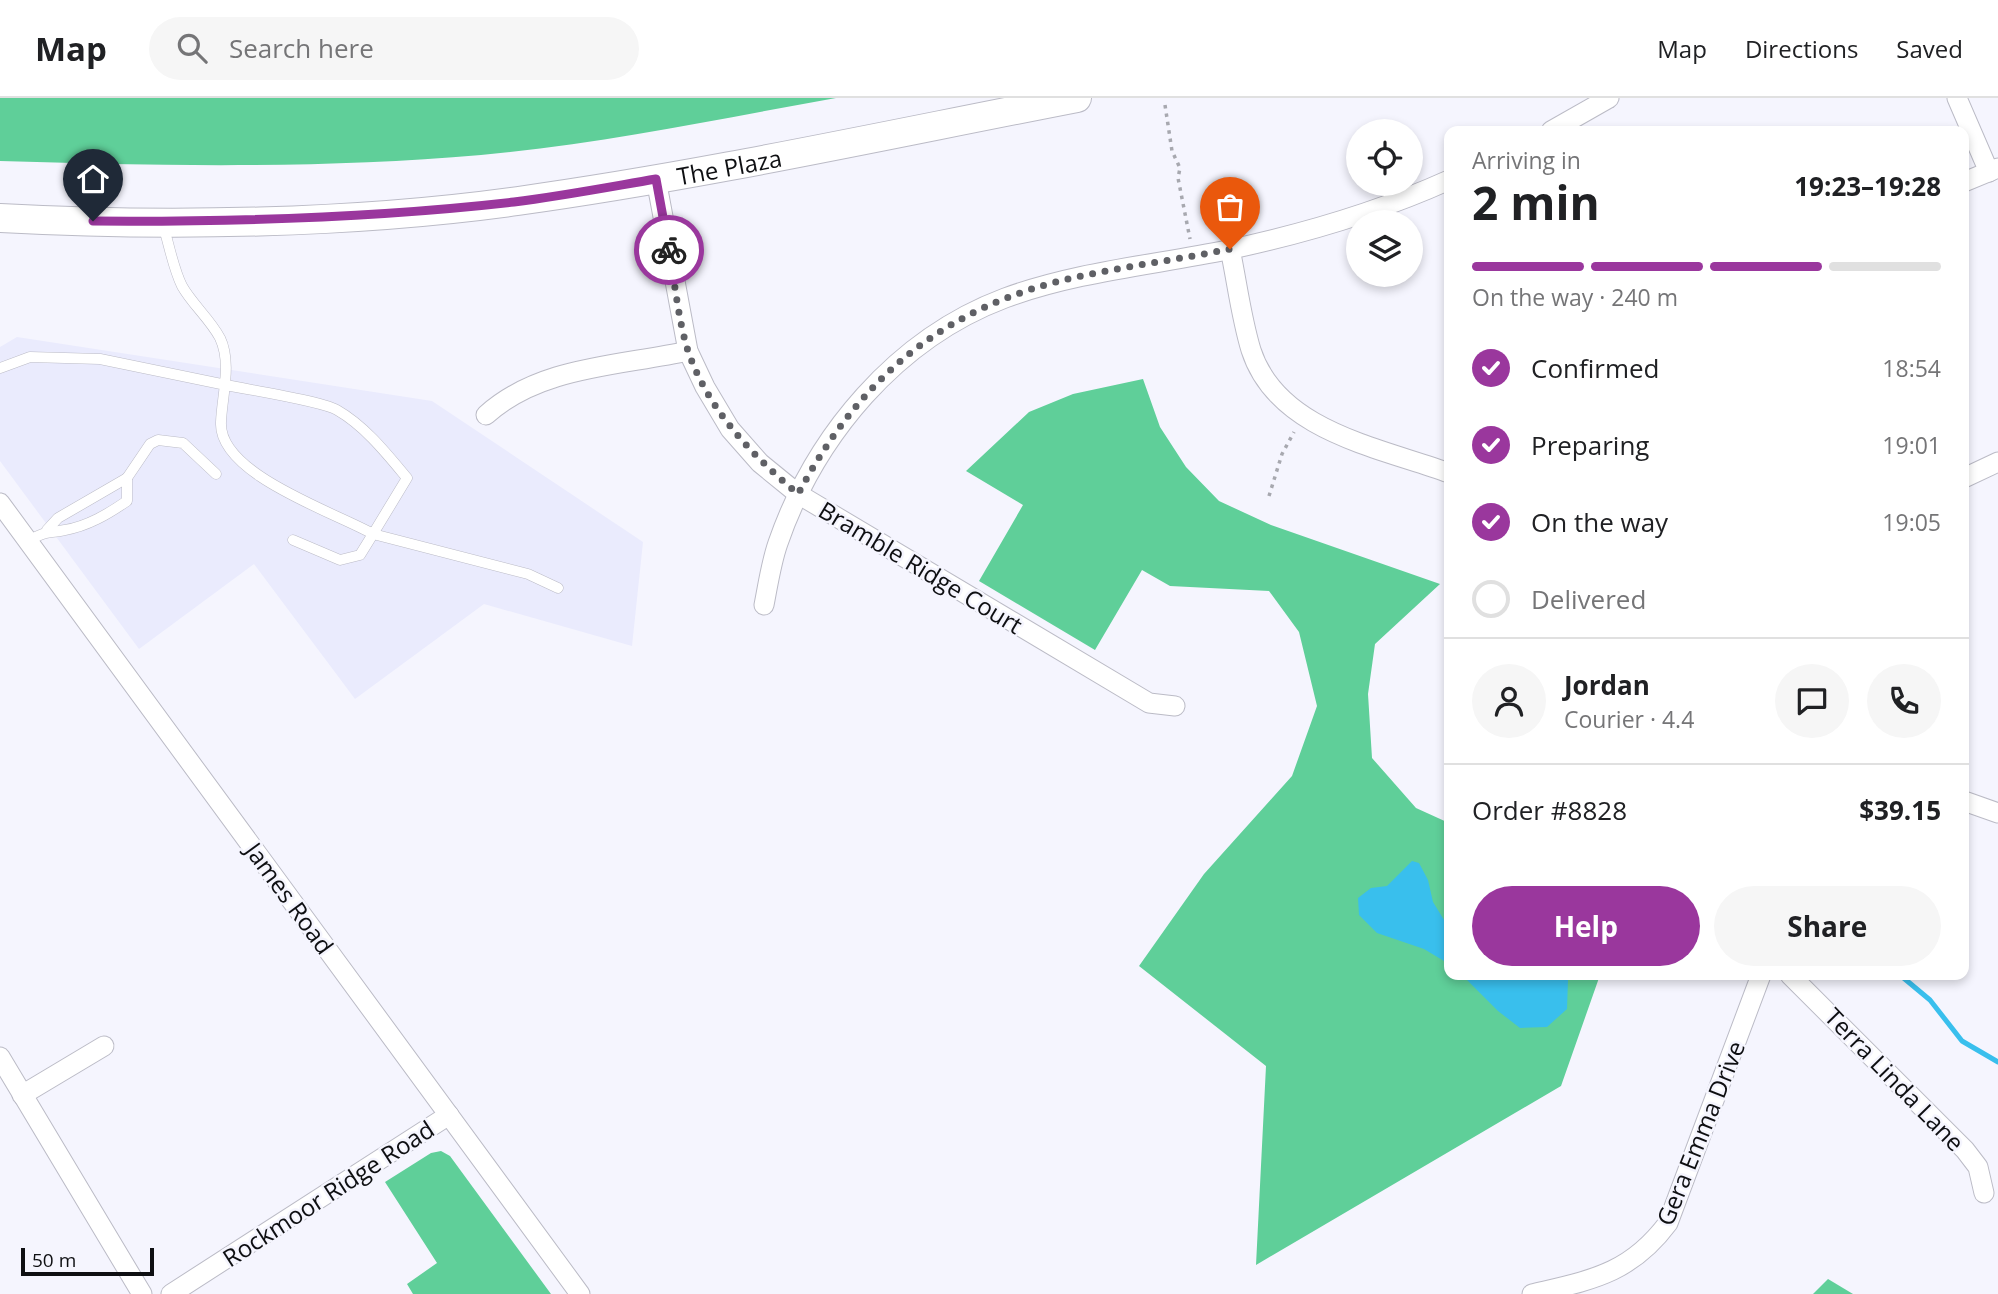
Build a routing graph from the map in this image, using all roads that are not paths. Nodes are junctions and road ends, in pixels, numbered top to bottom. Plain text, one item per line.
1 (1077, 98) edge
2 (1609, 98) edge
3 (1957, 98) edge
4 (1559, 126) edge
5 (1993, 170) edge
6 (656, 179) junction
7 (1969, 180) edge
8 (1444, 182) edge
9 (0, 218) edge
10 (162, 221) junction
11 (1230, 249) junction
12 (688, 351) junction
13 (0, 368) edge
14 (226, 385) junction
15 (486, 415) dead end
16 (1998, 462) edge
17 (1444, 471) edge
18 (216, 474) dead end
19 (1969, 476) edge
20 (127, 478) junction
21 (798, 494) junction
22 (0, 503) edge
23 (47, 530) junction
24 (373, 534) junction
25 (293, 540) dead end
26 (28, 541) junction
27 (558, 588) dead end
28 (764, 605) dead end
29 (1175, 706) dead end
30 (1969, 803) edge
31 (1998, 813) edge
32 (1759, 980) edge
33 (1795, 980) edge
34 (104, 1046) dead end
35 (0, 1057) edge
36 (22, 1095) junction
37 (449, 1115) junction
38 (1984, 1193) dead end
39 (142, 1294) edge
40 (171, 1294) edge
41 (580, 1294) edge
42 (1532, 1294) edge

1 - 6 street, The Plaza
2 - 4 street
3 - 5 street
5 - 7 street
6 - 10 street, The Plaza
6 - 12 street, Bramble Ridge Court
8 - 11 street
9 - 10 street, The Plaza
10 - 14 lane
11 - 17 street
11 - 21 street
12 - 15 street
12 - 21 street, Bramble Ridge Court
13 - 14 lane
14 - 24 lane
14 - 24 lane
16 - 19 street
18 - 20 lane
20 - 23 lane
20 - 23 lane
21 - 28 street
21 - 29 street, Bramble Ridge Court
22 - 26 street, James Road
23 - 26 lane
24 - 25 lane
24 - 27 lane
26 - 37 street, James Road
30 - 31 street
32 - 42 street, Gera Emma Drive
33 - 38 street, Terra Linda Lane
34 - 36 street
35 - 36 street
36 - 39 street
37 - 40 street, Rockmoor Ridge Road
37 - 41 street, James Road

